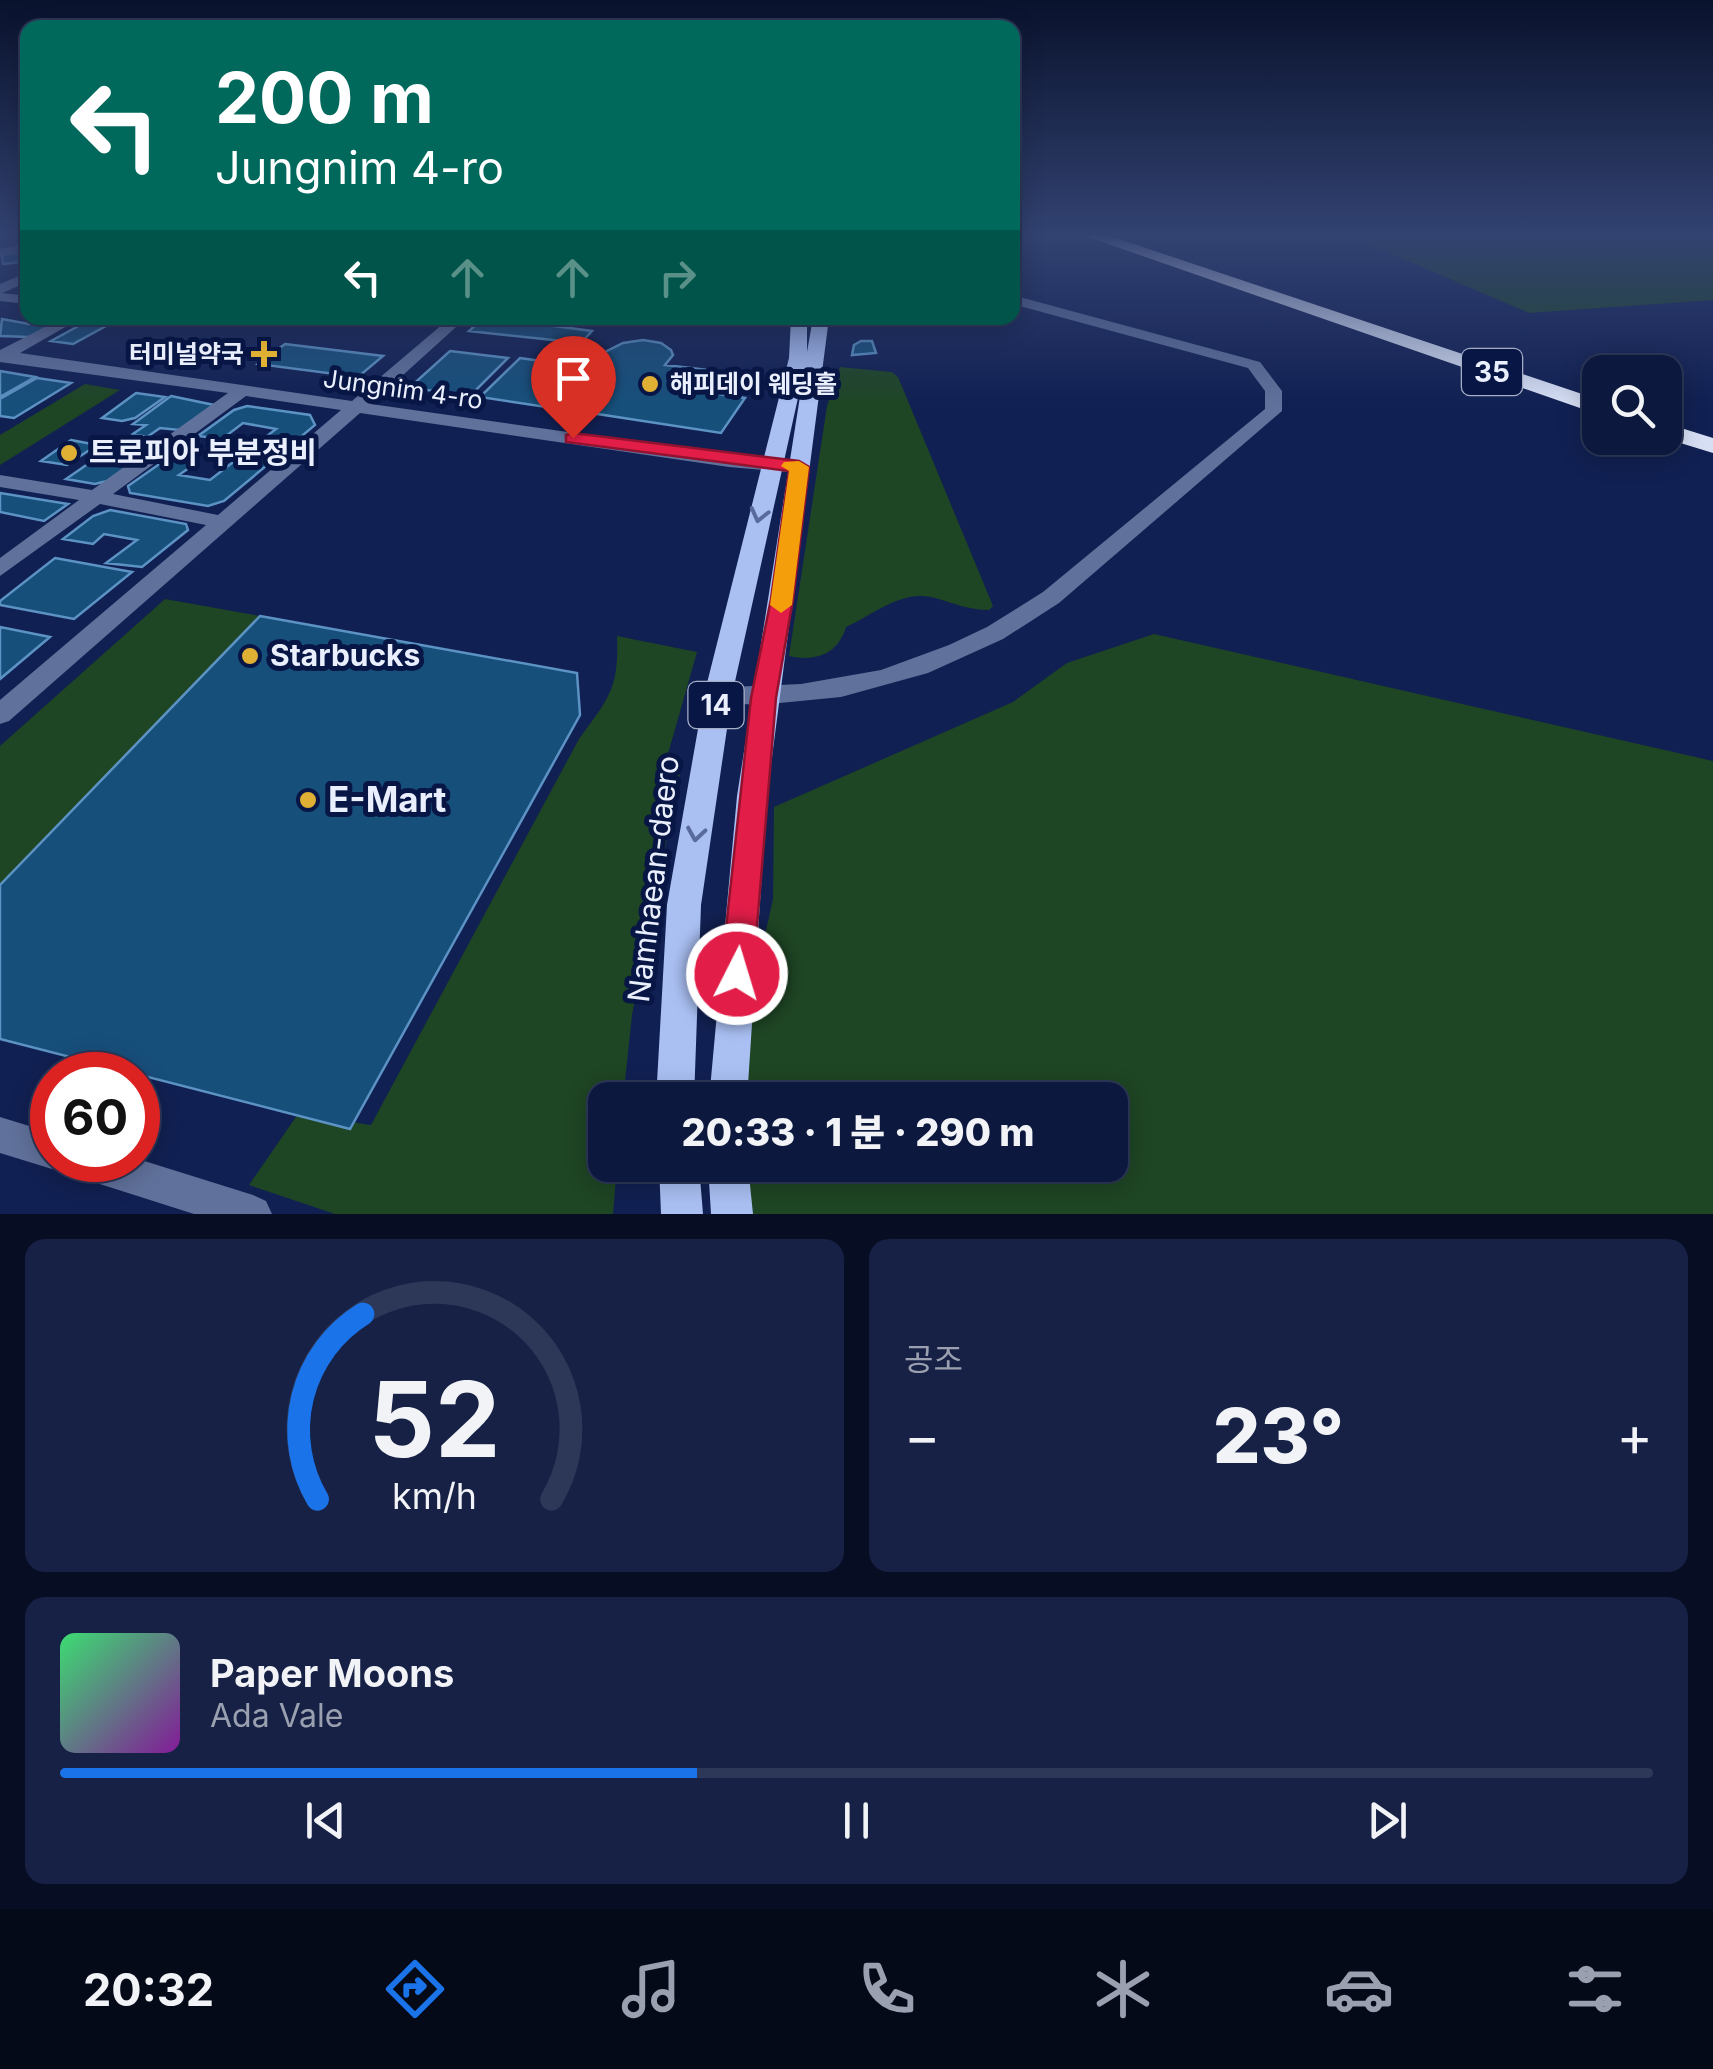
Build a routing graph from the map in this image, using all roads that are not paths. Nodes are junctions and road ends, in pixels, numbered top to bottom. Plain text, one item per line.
1 (1271, 293) edge
2 (1287, 293) edge
3 (1020, 301) edge
4 (60, 325) edge
5 (451, 325) edge
6 (800, 325) edge
7 (818, 325) edge
8 (1391, 331) junction
9 (1, 356) edge
10 (1582, 385) edge
11 (242, 390) junction
12 (1582, 401) edge
13 (359, 408) junction
14 (1682, 416) edge
15 (1713, 426) edge
16 (1682, 436) edge
17 (1713, 446) edge
18 (786, 466) junction
19 (0, 480) edge
20 (96, 497) junction
21 (222, 522) junction
22 (0, 569) edge
23 (718, 695) junction
24 (764, 698) junction
25 (0, 714) edge
26 (675, 1082) edge
27 (729, 1082) edge
28 (0, 1134) edge
29 (30, 1144) edge
30 (151, 1182) edge
31 (729, 1182) edge
32 (253, 1214) edge
33 (732, 1214) edge

1 - 8 highway, 35
2 - 8 highway, 35
3 - 24 street
4 - 9 street
5 - 13 street
6 - 18 main road, Namhaean-daero / 14
7 - 18 main road, Namhaean-daero / 14
8 - 10 highway, 35
8 - 12 highway, 35
9 - 11 street, Jungnim 4-ro
11 - 13 street, Jungnim 4-ro
11 - 20 street
13 - 18 street, Jungnim 4-ro
13 - 21 street
14 - 15 highway
16 - 17 highway
18 -> 23 main road, Namhaean-daero / 14
18 - 24 main road, Namhaean-daero / 14
19 - 20 street
20 - 21 street
20 - 22 street
21 - 25 street
23 - 24 street
23 -> 26 main road, Namhaean-daero / 14
24 - 27 main road, Namhaean-daero / 14
28 - 29 street
30 - 32 street
31 - 33 main road

